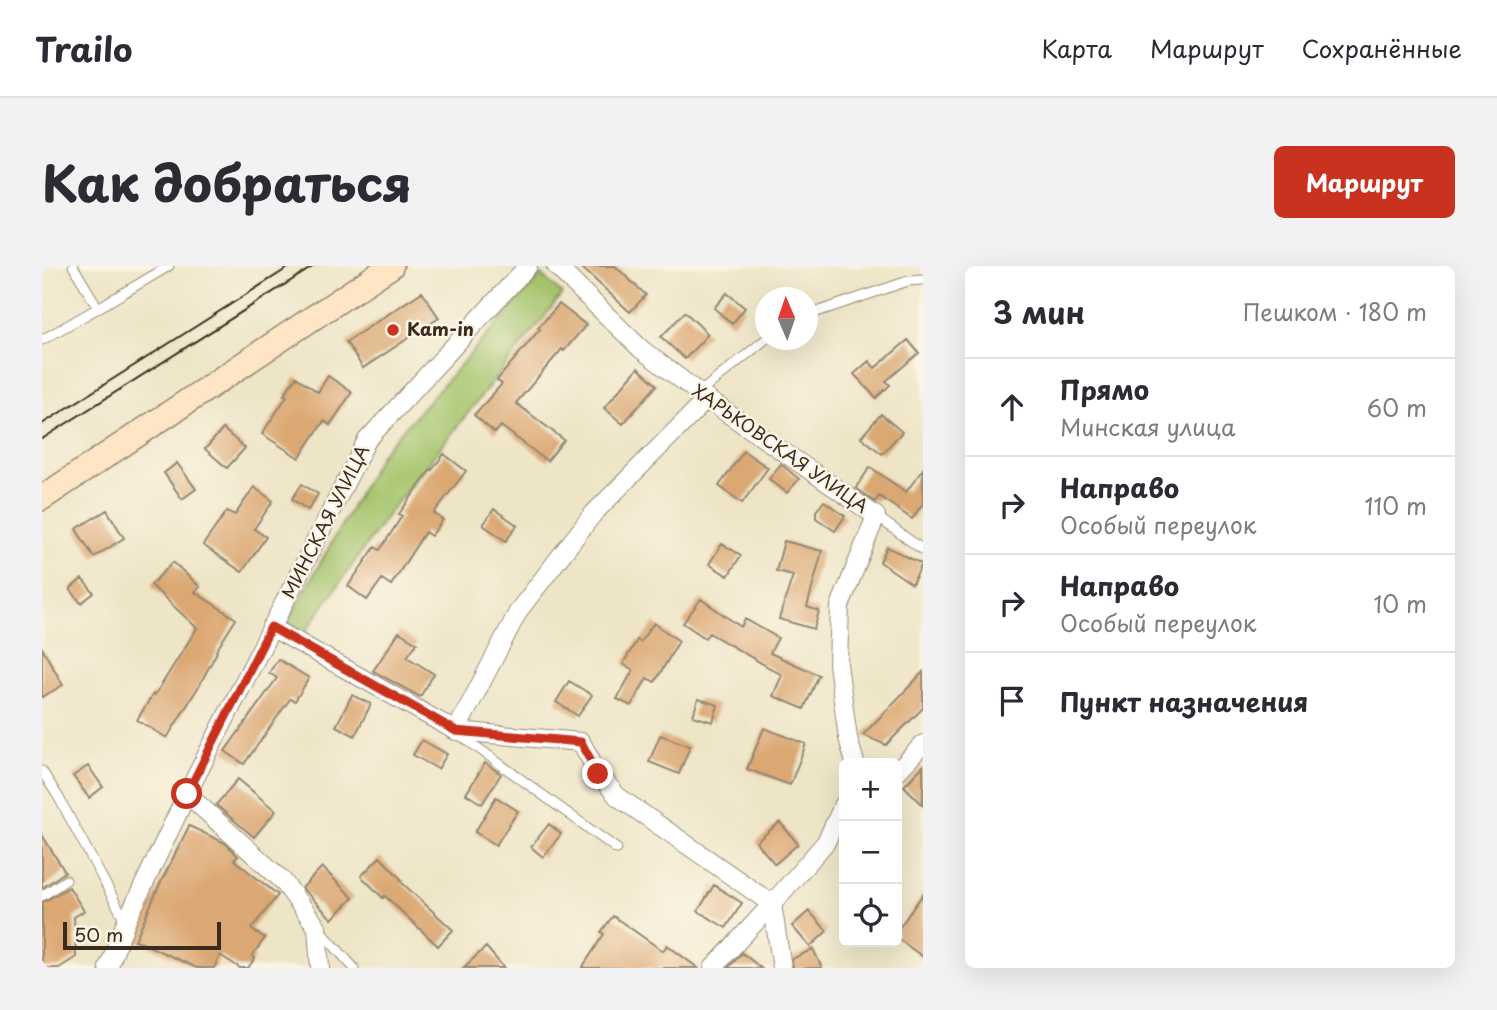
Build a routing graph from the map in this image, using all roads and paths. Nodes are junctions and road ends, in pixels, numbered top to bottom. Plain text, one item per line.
1 (73, 266) edge
2 (169, 266) edge
3 (391, 266) edge
4 (528, 266) edge
5 (556, 266) edge
6 (923, 280) edge
7 (99, 309) junction
8 (818, 310) edge
9 (42, 340) edge
10 (755, 348) edge
11 (703, 396) junction
12 (42, 498) edge
13 (876, 516) junction
14 (923, 550) edge
15 (271, 627) junction
16 (456, 731) junction
17 (923, 744) edge
18 (854, 758) edge
19 (902, 767) edge
20 (42, 771) edge
21 (187, 794) junction
22 (839, 815) edge
23 (617, 849) dead end
24 (66, 880) dead end
25 (42, 896) edge
26 (772, 904) junction
27 (126, 922) junction
28 (317, 927) junction
29 (108, 968) edge
30 (320, 968) edge
31 (354, 968) edge
32 (713, 968) edge
33 (782, 968) edge

1 - 7 lane
2 - 7 lane
3 - 12 main road
4 - 15 street, МИНСКАЯ УЛИЦА
5 - 11 street, ХАРЬКОВСКАЯ УЛИЦА
6 - 8 lane
7 - 9 lane
10 - 11 lane
11 - 13 street, ХАРЬКОВСКАЯ УЛИЦА
11 - 16 street
13 - 14 lane
13 - 18 street, ХАРЬКОВСКАЯ УЛИЦА
15 - 16 street
15 - 21 street, МИНСКАЯ УЛИЦА
16 - 23 lane
16 - 26 street
17 - 19 street
20 - 27 lane
21 - 27 street, МИНСКАЯ УЛИЦА
21 - 28 street
22 - 26 street
24 - 25 lane
26 - 32 street
26 - 33 street
27 - 29 street, МИНСКАЯ УЛИЦА
28 - 30 street
28 - 31 lane

